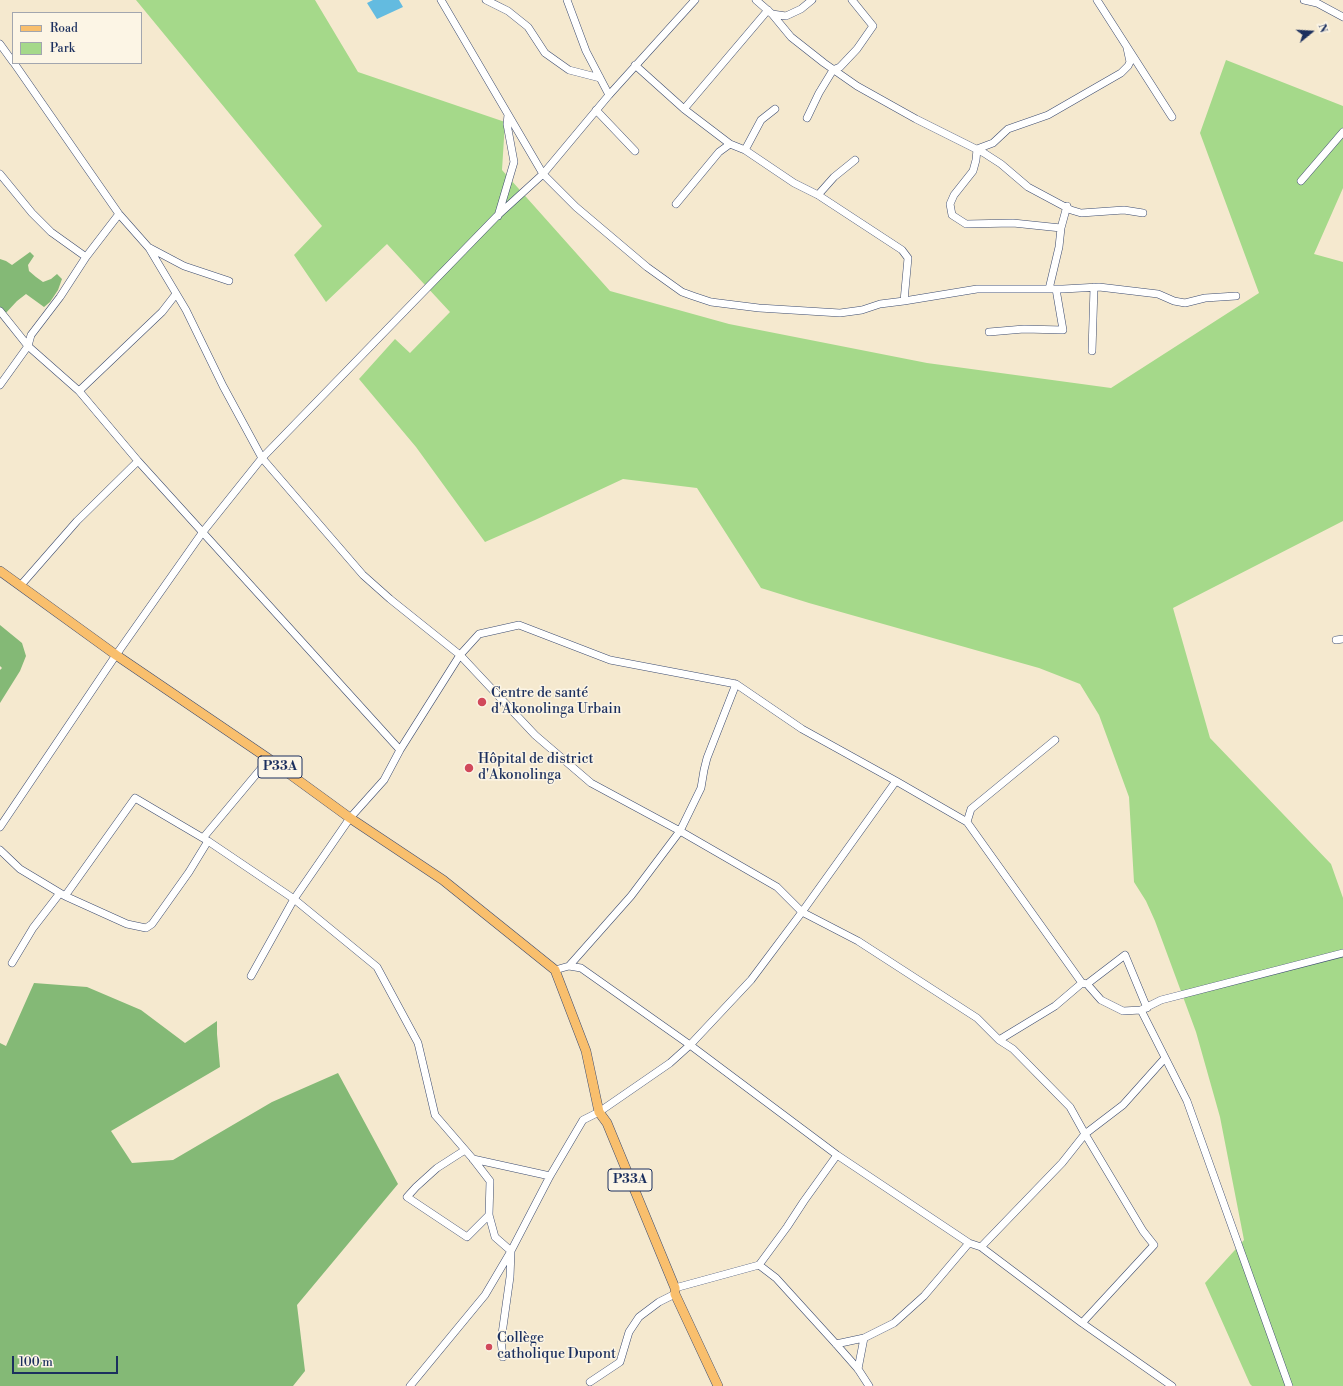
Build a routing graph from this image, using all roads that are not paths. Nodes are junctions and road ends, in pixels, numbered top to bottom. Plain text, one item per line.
1 (441, 0) edge
2 (486, 0) edge
3 (567, 0) edge
4 (695, 0) edge
5 (756, 0) edge
6 (812, 0) edge
7 (852, 0) edge
8 (1097, 0) edge
9 (1304, 0) edge
10 (770, 12) junction
11 (1343, 16) edge
12 (0, 44) edge
13 (1127, 48) junction
14 (12, 61) edge
15 (14, 64) edge
16 (635, 65) junction
17 (833, 70) junction
18 (600, 78) junction
19 (609, 95) junction
20 (684, 109) junction
21 (775, 109) dead end
22 (596, 110) junction
23 (508, 115) junction
24 (1172, 117) dead end
25 (808, 118) dead end
26 (1343, 132) edge
27 (730, 144) junction
28 (977, 149) junction
29 (635, 150) dead end
30 (745, 150) junction
31 (855, 160) dead end
32 (0, 174) edge
33 (544, 174) junction
34 (1300, 181) dead end
35 (818, 195) junction
36 (676, 204) dead end
37 (1067, 206) junction
38 (1143, 213) dead end
39 (119, 214) junction
40 (498, 216) junction
41 (1061, 228) junction
42 (149, 248) junction
43 (86, 257) junction
44 (230, 281) dead end
45 (1094, 287) junction
46 (1052, 289) junction
47 (176, 294) junction
48 (1236, 296) dead end
49 (904, 301) junction
50 (0, 311) edge
51 (988, 332) dead end
52 (28, 346) junction
53 (1092, 351) dead end
54 (0, 385) edge
55 (79, 391) junction
56 (262, 458) junction
57 (138, 461) junction
58 (202, 533) junction
59 (0, 571) edge
60 (21, 585) junction
61 (116, 654) junction
62 (460, 655) junction
63 (736, 684) junction
64 (1055, 740) dead end
65 (400, 750) junction
66 (269, 759) junction
67 (896, 781) junction
68 (350, 818) junction
69 (967, 822) junction
70 (0, 827) edge
71 (680, 831) junction
72 (206, 840) junction
73 (0, 850) edge
74 (63, 894) junction
75 (294, 899) junction
76 (802, 912) junction
77 (1343, 953) edge
78 (12, 963) dead end
79 (569, 966) junction
80 (555, 970) junction
81 (251, 976) dead end
82 (1085, 984) junction
83 (1144, 1009) junction
84 (1000, 1040) junction
85 (690, 1045) junction
86 (1165, 1058) junction
87 (599, 1112) junction
88 (1085, 1134) junction
89 (465, 1150) junction
90 (837, 1155) junction
91 (474, 1159) junction
92 (550, 1176) junction
93 (489, 1215) junction
94 (969, 1243) junction
95 (980, 1247) junction
96 (511, 1251) junction
97 (758, 1265) junction
98 (675, 1290) junction
99 (1082, 1323) junction
100 (864, 1338) junction
101 (836, 1344) junction
102 (503, 1357) dead end
103 (858, 1369) junction
104 (590, 1382) dead end
105 (410, 1386) edge
106 (718, 1386) edge
107 (869, 1386) edge
108 (1172, 1386) edge
109 (1289, 1386) edge

1 - 23 street
2 - 18 street
3 - 18 street
4 - 16 street
5 - 10 street
6 - 10 street
7 - 17 street
8 - 13 street
9 - 11 street
10 - 17 street
10 - 20 street
12 - 14 street
13 - 24 street
13 - 28 street
15 - 39 street
16 - 19 street
16 - 20 street
17 - 25 street
17 - 28 street
18 - 19 street
19 - 22 street
20 - 27 street
21 - 30 street
22 - 29 street
22 - 33 street
23 - 33 street
23 - 40 street
26 - 34 street
27 - 30 street
27 - 36 street
28 - 37 street
28 - 41 street
30 - 35 street
31 - 35 street
32 - 43 street
33 - 40 street
33 - 49 street
35 - 49 street
37 - 38 street
37 - 41 street
39 - 42 street
39 - 43 street
40 - 56 street
41 - 46 street
42 - 44 street
42 - 47 street
43 - 52 street
45 - 46 street
45 - 48 street
45 - 53 street
46 - 49 street
46 - 51 street
47 - 55 street
47 - 56 street
50 - 52 street
52 - 54 street
52 - 55 street
55 - 57 street
56 - 58 street
56 - 62 street
57 - 58 street
57 - 60 street
58 - 61 street
58 - 65 street
59 - 60 main road, P33A
60 - 61 main road, P33A
61 - 66 main road, P33A
61 - 70 street
62 - 63 street
62 - 65 street
62 - 71 street
63 - 67 street
63 - 71 street
64 - 69 street
65 - 68 street
66 - 68 main road, P33A
66 - 72 street
67 - 69 street
67 - 76 street
68 - 75 street
68 - 80 main road, P33A
69 - 82 street
71 - 76 street
71 - 79 street
72 - 74 street
72 - 74 street
72 - 75 street
73 - 74 street
74 - 78 street
75 - 81 street
75 - 89 street
76 - 84 street
76 - 85 street
77 - 83 street
79 - 80 street
79 - 85 street
80 - 87 main road, P33A
82 - 83 street
82 - 83 street
82 - 84 street
83 - 86 street
84 - 88 street
85 - 87 street
85 - 90 street
86 - 88 street
86 - 109 street
87 - 92 street
87 - 98 main road, P33A
88 - 95 street
88 - 99 street
89 - 91 street
89 - 93 street
90 - 94 street
90 - 97 street
91 - 92 street
91 - 93 street
92 - 96 street
93 - 96 street
94 - 95 street
94 - 100 street
95 - 99 street
96 - 102 street
96 - 105 street
97 - 98 street
97 - 101 street
98 - 104 street
98 - 106 main road, P33A
99 - 108 street
100 - 101 street
100 - 103 street
101 - 103 street
103 - 107 street

